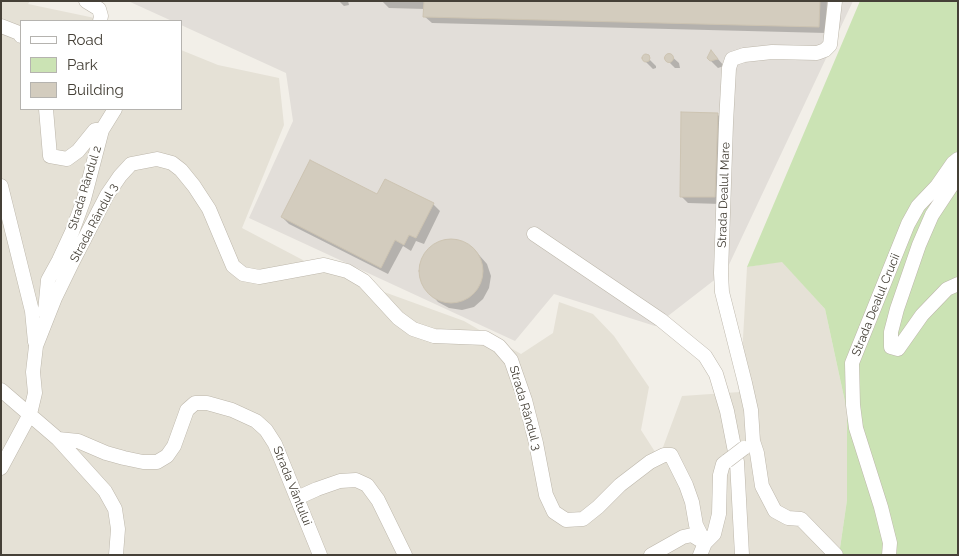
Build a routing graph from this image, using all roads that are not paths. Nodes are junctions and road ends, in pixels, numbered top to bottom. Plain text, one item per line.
1 (86, 1) edge
2 (835, 1) edge
3 (100, 15) edge
4 (1, 26) edge
5 (20, 34) edge
6 (46, 110) edge
7 (113, 110) edge
8 (102, 130) junction
9 (958, 159) edge
10 (958, 176) edge
11 (1, 186) edge
12 (534, 234) dead end
13 (958, 284) edge
14 (44, 326) junction
15 (36, 346) junction
16 (1, 390) edge
17 (30, 414) junction
18 (58, 438) junction
19 (749, 445) junction
20 (1, 468) edge
21 (297, 498) junction
22 (703, 549) edge
23 (116, 555) edge
24 (320, 555) edge
25 (405, 555) edge
26 (651, 555) edge
27 (742, 555) edge
28 (836, 555) edge
29 (889, 555) edge

1 - 3 street
2 - 19 street, Strada Dealul Mare
4 - 5 street
6 - 8 street
7 - 8 street, Strada Rândul 2
8 - 14 street, Strada Rândul 2
9 - 29 street, Strada Dealul Crucii
10 - 13 street, Strada Dealul Crucii
11 - 15 street, Strada Rândul 3
12 - 27 street
14 - 15 street, Strada Rândul 3
14 - 22 street, Strada Rândul 3
15 - 17 street, Strada Rândul 3
16 - 17 street, Strada Vântului
17 - 18 street, Strada Vântului
17 - 20 street, Strada Rândul 3
18 - 21 street, Strada Vântului
18 - 23 street, Strada Vântului
19 - 22 street, bridge
19 - 28 street
21 - 24 street, Strada Vântului
21 - 25 street
22 - 26 street

